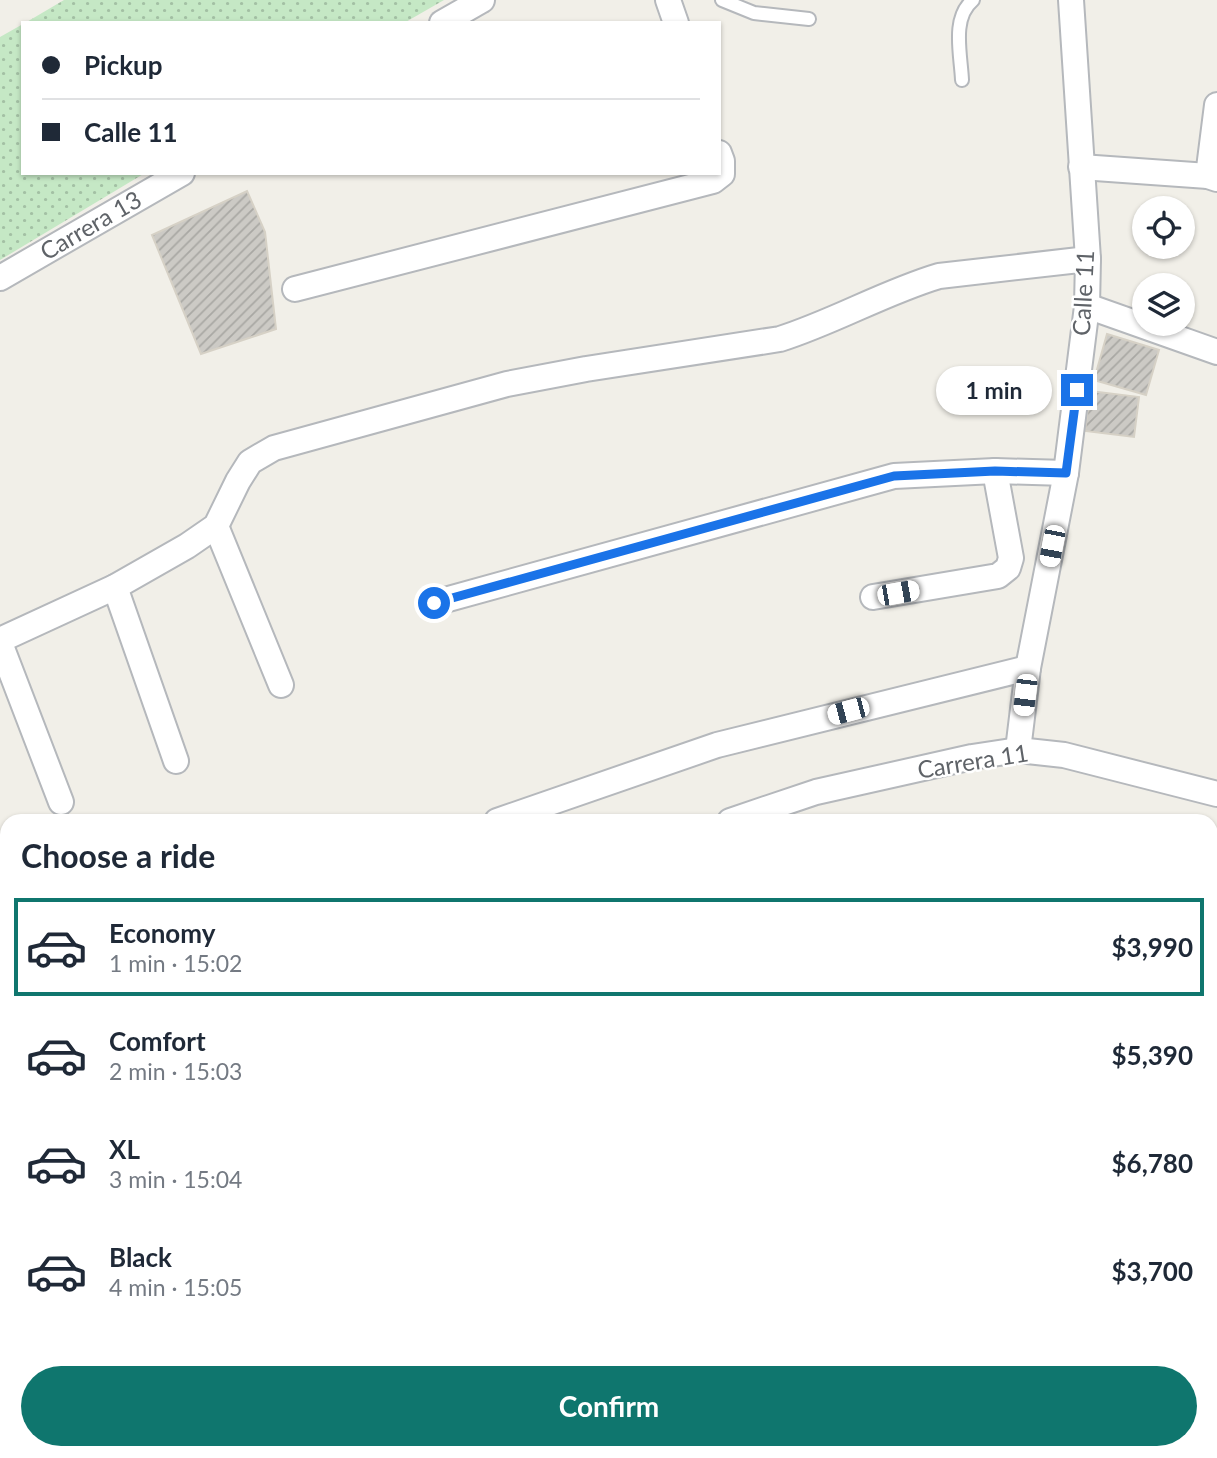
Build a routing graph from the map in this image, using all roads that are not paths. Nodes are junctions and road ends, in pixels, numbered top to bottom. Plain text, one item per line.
1 (482, 0) edge
2 (668, 0) edge
3 (722, 0) edge
4 (973, 0) edge
5 (1071, 0) edge
6 (809, 19) dead end
7 (445, 21) edge
8 (675, 21) edge
9 (962, 80) dead end
10 (1217, 105) edge
11 (1081, 167) junction
12 (179, 175) edge
13 (721, 175) edge
14 (1212, 178) edge
15 (1088, 259) junction
16 (0, 278) edge
17 (295, 289) dead end
18 (1087, 306) junction
19 (1217, 352) edge
20 (995, 471) junction
21 (1066, 473) junction
22 (216, 526) junction
23 (115, 587) junction
24 (873, 597) dead end
25 (434, 603) dead end
26 (0, 641) edge
27 (1028, 668) junction
28 (281, 685) dead end
29 (1018, 750) junction
30 (176, 761) dead end
31 (1217, 794) edge
32 (61, 802) dead end
33 (517, 814) edge
34 (752, 814) edge

1 - 7 street
2 - 8 street
3 - 6 lane
4 - 9 lane
5 - 11 street, Calle 11
10 - 14 street
11 - 14 street
11 - 15 street, Calle 11
12 - 16 street, Carrera 13
13 - 17 street
15 - 18 street, Calle 11
15 - 22 street
18 - 19 street
18 - 21 street, Calle 11
20 - 21 street
20 - 24 street
20 - 25 street
21 - 27 street, Calle 11
22 - 23 street
22 - 28 street
23 - 26 street
23 - 30 street
26 - 32 street
27 - 29 street, Calle 11
27 - 33 street
29 - 31 street, Carrera 11
29 - 34 street, Carrera 11

